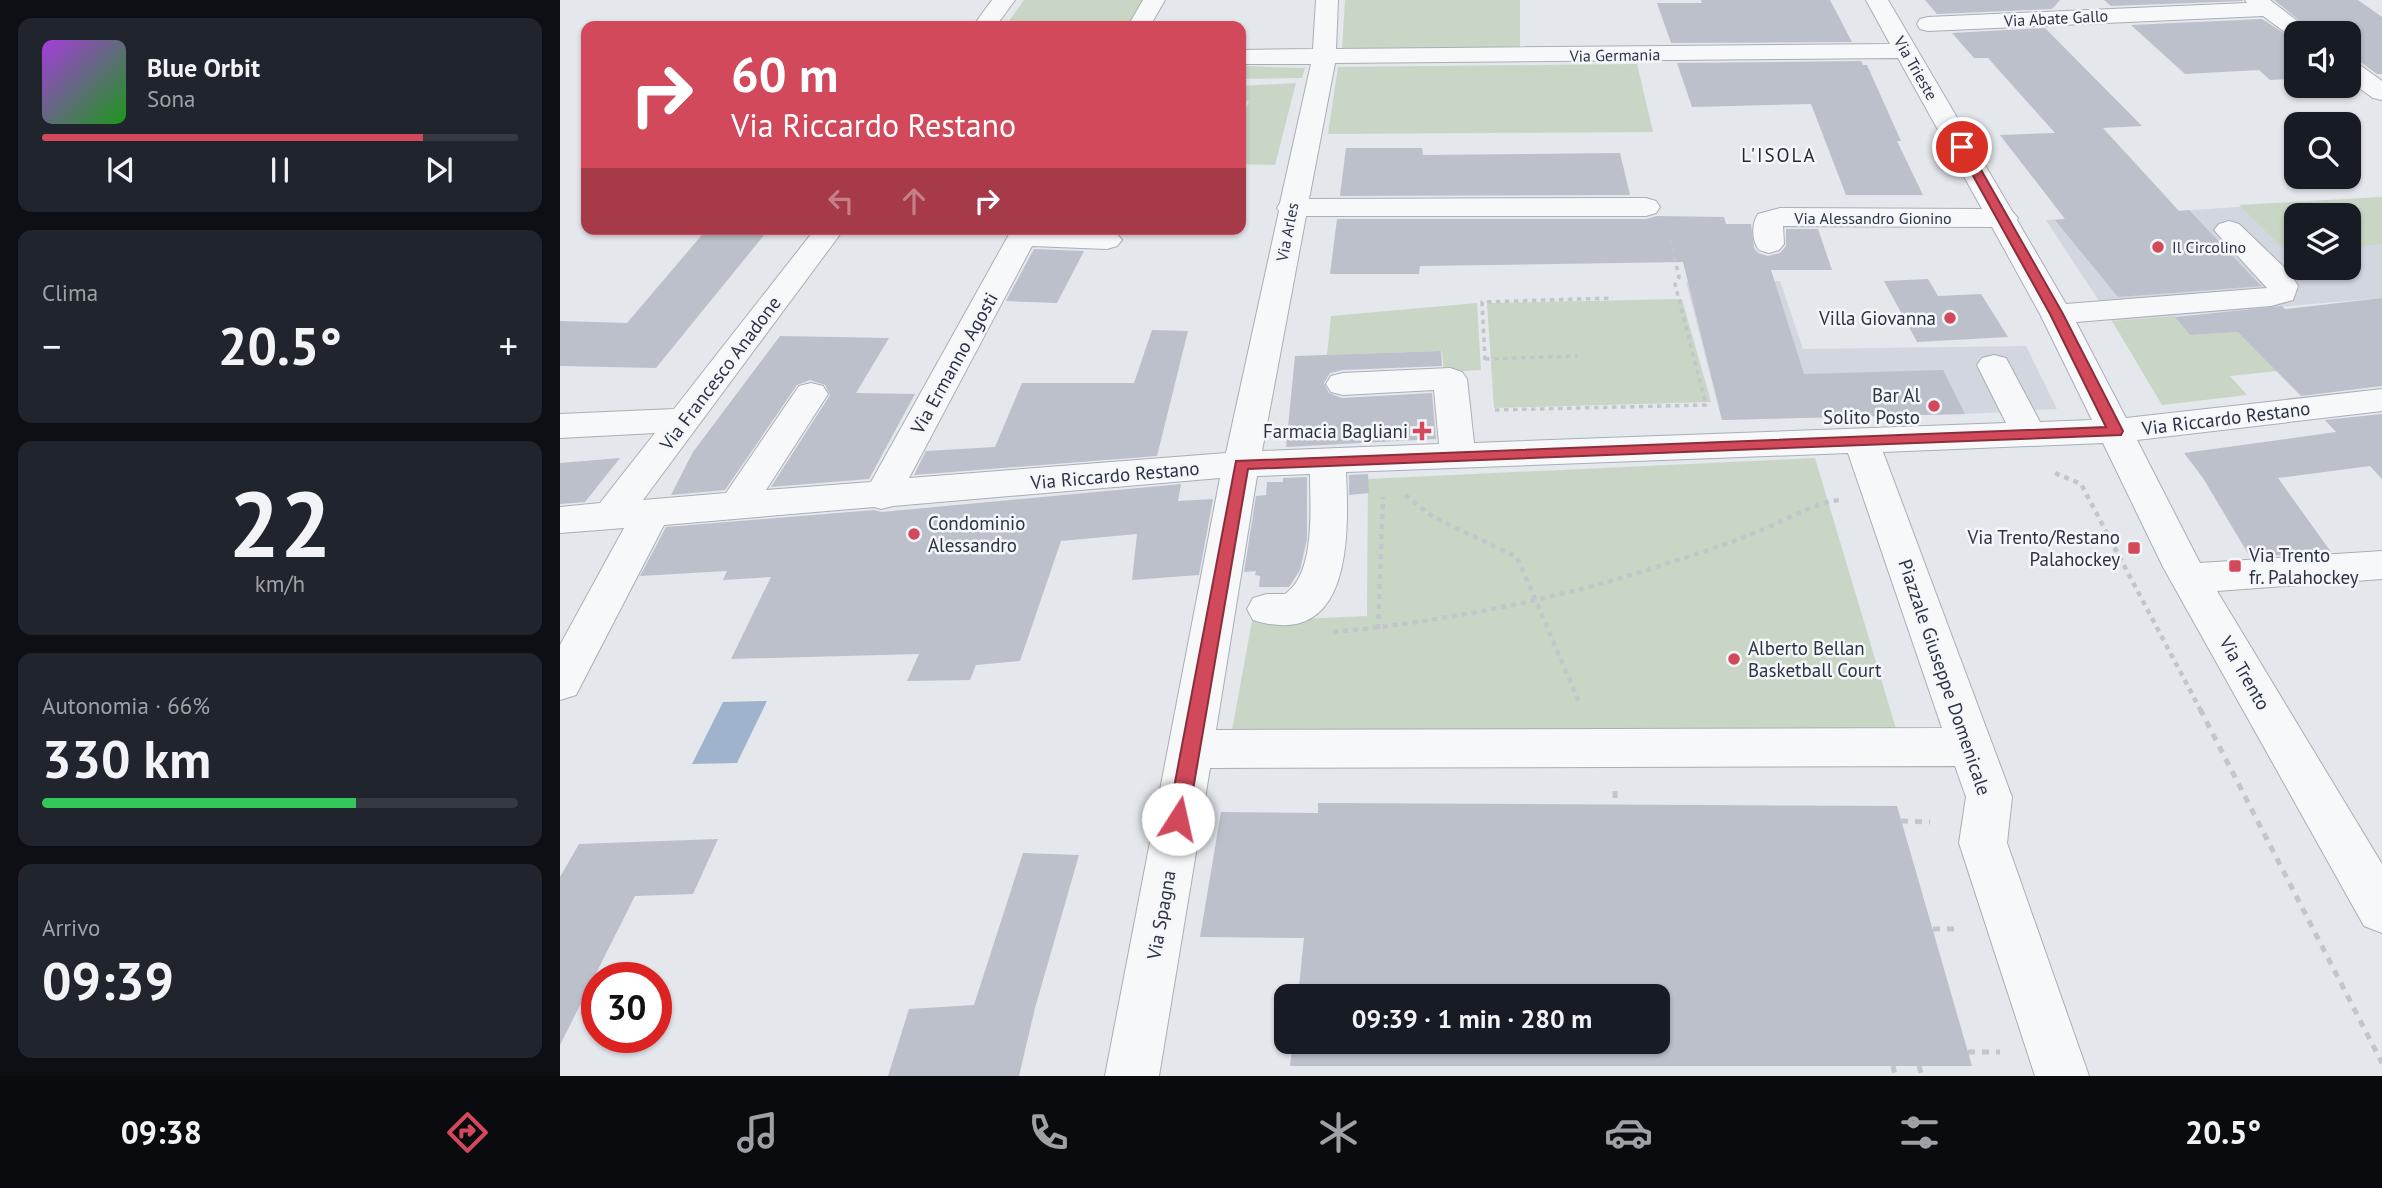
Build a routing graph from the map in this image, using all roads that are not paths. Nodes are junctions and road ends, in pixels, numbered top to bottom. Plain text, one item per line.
1 (1004, 0) edge
2 (1154, 0) edge
3 (1327, 0) edge
4 (1877, 0) edge
5 (2262, 4) edge
6 (988, 21) edge
7 (1142, 21) edge
8 (2285, 21) edge
9 (1928, 24) dead end
10 (1906, 51) junction
11 (1246, 57) edge
12 (1324, 58) junction
13 (2361, 77) edge
14 (2380, 89) edge
15 (1646, 207) dead end
16 (1291, 208) junction
17 (2004, 218) junction
18 (2230, 230) dead end
19 (825, 235) edge
20 (1024, 235) edge
21 (1048, 235) edge
22 (1107, 240) dead end
23 (1769, 244) dead end
24 (2056, 314) junction
25 (1994, 365) dead end
26 (1343, 384) dead end
27 (811, 394) dead end
28 (2382, 400) edge
29 (684, 420) junction
30 (560, 426) edge
31 (2115, 431) junction
32 (2029, 434) junction
33 (1861, 440) junction
34 (1458, 456) junction
35 (1328, 461) junction
36 (1241, 464) junction
37 (881, 496) junction
38 (736, 507) junction
39 (651, 514) junction
40 (610, 517) junction
41 (560, 520) edge
42 (2382, 565) edge
43 (2190, 578) junction
44 (1267, 609) dead end
45 (561, 683) edge
46 (1970, 747) junction
47 (1191, 749) junction
48 (2382, 910) edge
49 (1132, 1076) edge
50 (2062, 1076) edge

1 - 6 street
2 - 7 street
3 - 12 street, Via Arles
4 - 10 street, Via Trieste
5 - 8 street
5 - 9 street, Via Abate Gallo
10 - 12 street, Via Germania
10 - 17 street, Via Trieste
11 - 12 street, Via Germania
12 - 16 street, Via Arles
13 - 14 street
15 - 16 street
16 - 36 street, Via Arles
17 - 23 street, Via Alessandro Gionino
17 - 24 street, Via Trieste
18 - 24 street
19 - 29 street, Via Francesco Anadone
20 - 37 street, Via Ermanno Agosti
21 - 22 street
24 - 31 street, Via Trieste
25 - 32 street
26 - 34 street
27 - 38 street
28 - 31 street, Via Riccardo Restano
29 - 30 street
29 - 40 street, Via Francesco Anadone
31 - 32 street, Via Riccardo Restano
31 - 43 street, Via Trento
32 - 33 street, Via Riccardo Restano
33 - 34 street, Via Riccardo Restano
33 - 46 street, Piazzale Giuseppe Domenicale
34 - 35 street, Via Riccardo Restano
35 - 36 street, Via Riccardo Restano
35 - 44 street
36 - 37 street, Via Riccardo Restano
36 - 47 street, Via Spagna
37 - 38 street, Via Riccardo Restano
38 - 39 street, Via Riccardo Restano
39 - 40 street, Via Riccardo Restano
39 - 45 street
40 - 41 street, Via Riccardo Restano
42 - 43 street
43 - 48 street, Via Trento
46 - 47 street
46 - 50 street, Piazzale Giuseppe Domenicale
47 - 49 street, Via Spagna

